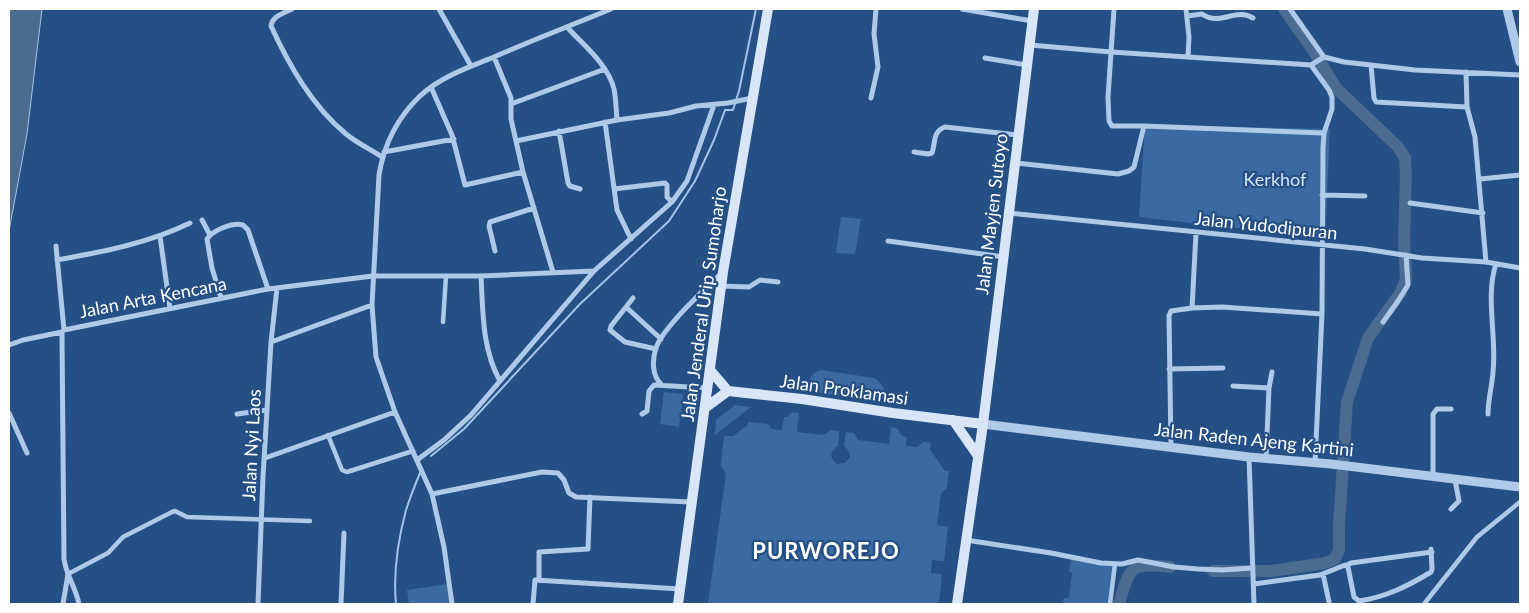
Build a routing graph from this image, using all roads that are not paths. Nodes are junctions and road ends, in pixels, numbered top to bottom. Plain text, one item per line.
1 (292, 9) edge
2 (440, 9) edge
3 (610, 9) edge
4 (768, 9) edge
5 (876, 9) edge
6 (962, 9) edge
7 (1034, 9) edge
8 (1114, 9) edge
9 (1186, 9) edge
10 (1290, 9) edge
11 (1506, 9) edge
12 (1187, 16) junction
13 (1253, 18) dead end
14 (1032, 21) junction
15 (567, 27) junction
16 (1029, 45) junction
17 (1111, 52) junction
18 (494, 57) junction
19 (1188, 57) junction
20 (985, 58) dead end
21 (1320, 59) junction
22 (1520, 62) edge
23 (1027, 65) junction
24 (1311, 65) junction
25 (1372, 65) junction
26 (471, 66) junction
27 (605, 70) junction
28 (1466, 72) junction
29 (1520, 75) edge
30 (431, 87) junction
31 (871, 98) dead end
32 (748, 99) junction
33 (511, 104) junction
34 (714, 105) junction
35 (1466, 107) junction
36 (617, 120) junction
37 (605, 122) junction
38 (1144, 126) junction
39 (559, 131) junction
40 (1324, 133) junction
41 (1018, 135) junction
42 (454, 140) junction
43 (516, 141) junction
44 (914, 152) dead end
45 (383, 154) junction
46 (1015, 163) junction
47 (523, 172) junction
48 (1520, 176) edge
49 (1480, 178) junction
50 (580, 189) dead end
51 (614, 189) junction
52 (1322, 196) junction
53 (1365, 196) dead end
54 (672, 202) junction
55 (1410, 203) dead end
56 (534, 208) junction
57 (1009, 213) junction
58 (1483, 213) junction
59 (202, 220) dead end
60 (190, 224) dead end
61 (1196, 232) junction
62 (210, 234) junction
63 (160, 236) junction
64 (631, 238) junction
65 (888, 241) dead end
66 (1322, 245) junction
67 (56, 246) dead end
68 (495, 251) dead end
69 (1406, 254) junction
70 (1004, 257) junction
71 (57, 260) junction
72 (1486, 262) junction
73 (1496, 264) junction
74 (1520, 268) edge
75 (594, 271) junction
76 (553, 272) junction
77 (723, 272) junction
78 (373, 276) junction
79 (446, 276) junction
80 (481, 276) junction
81 (778, 282) dead end
82 (721, 286) junction
83 (277, 288) junction
84 (268, 289) junction
85 (221, 298) junction
86 (634, 298) dead end
87 (372, 306) junction
88 (626, 307) junction
89 (1192, 308) junction
90 (170, 309) junction
91 (1322, 314) junction
92 (443, 322) dead end
93 (1383, 322) dead end
94 (63, 331) junction
95 (661, 339) junction
96 (271, 342) junction
97 (9, 345) edge
98 (656, 349) junction
99 (1222, 368) dead end
100 (710, 370) junction
101 (1169, 370) junction
102 (1272, 372) dead end
103 (500, 381) junction
104 (661, 384) junction
105 (1233, 386) dead end
106 (708, 388) junction
107 (1269, 388) junction
108 (728, 391) junction
109 (705, 408) junction
110 (267, 410) junction
111 (1451, 410) dead end
112 (395, 412) junction
113 (9, 413) edge
114 (238, 414) dead end
115 (642, 414) dead end
116 (1488, 414) dead end
117 (953, 420) junction
118 (984, 424) junction
119 (328, 435) junction
120 (1171, 448) junction
121 (413, 451) junction
122 (27, 453) dead end
123 (978, 456) junction
124 (1249, 457) junction
125 (265, 458) junction
126 (1266, 459) junction
127 (417, 460) junction
128 (1316, 463) junction
129 (1433, 477) junction
130 (1455, 480) junction
131 (1520, 487) edge
132 (432, 494) junction
133 (590, 498) junction
134 (692, 502) junction
135 (1520, 502) edge
136 (1451, 509) dead end
137 (261, 520) junction
138 (310, 521) dead end
139 (344, 533) dead end
140 (966, 540) junction
141 (1115, 564) junction
142 (1347, 565) junction
143 (1253, 568) junction
144 (68, 574) junction
145 (1323, 574) junction
146 (539, 580) junction
147 (1253, 583) junction
148 (680, 589) junction
149 (1329, 602) dead end
150 (63, 604) edge
151 (79, 604) edge
152 (258, 604) edge
153 (341, 604) edge
154 (452, 604) edge
155 (533, 604) edge
156 (678, 604) edge
157 (957, 604) edge
158 (1110, 604) edge
159 (1254, 604) edge
160 (1424, 604) edge

1 - 45 street
2 - 26 street
3 - 15 street
4 - 32 main road, Jalan Jenderal Urip Sumoharjo
5 - 31 street
6 - 14 street
7 - 14 main road, Jalan Mayjen Sutoyo
8 - 17 street
9 - 12 street
10 - 21 street
11 - 22 street
12 - 13 street
12 - 19 street
14 - 16 main road, Jalan Mayjen Sutoyo
15 - 18 street
15 - 27 street
16 - 17 street
16 - 23 main road, Jalan Mayjen Sutoyo
17 - 19 street
17 - 38 street
18 - 26 street
18 - 33 street
19 - 24 street
20 - 23 street
21 - 24 street
21 - 25 street
23 - 41 main road, Jalan Mayjen Sutoyo
24 - 40 street
25 - 28 street
25 - 35 street
26 - 30 street
27 - 33 street
27 - 36 street
28 - 29 street
28 - 35 street
30 - 42 street
30 - 45 street
32 - 34 street
32 - 77 main road, Jalan Jenderal Urip Sumoharjo
33 - 43 street
34 - 36 street
34 - 54 street
35 - 49 street
36 - 37 street
37 - 39 street
37 - 51 street
38 - 40 street
38 - 46 street
39 - 43 street
39 - 50 street
40 - 52 street
41 - 44 street
41 - 46 main road, Jalan Mayjen Sutoyo
42 - 45 street
42 - 47 street
43 - 47 street
45 - 78 street
46 - 57 main road, Jalan Mayjen Sutoyo
47 - 56 street
48 - 49 street
49 - 58 street
51 - 54 street
51 - 64 street
52 - 53 street
52 - 66 street
54 - 64 street
55 - 58 street
56 - 68 street
56 - 76 street
57 - 61 street, Jalan Yudodipuran
57 - 70 main road, Jalan Mayjen Sutoyo
58 - 72 street
59 - 62 street
60 - 63 street
61 - 66 street, Jalan Yudodipuran
61 - 89 street
62 - 84 street
62 - 85 street
63 - 71 street
63 - 90 street
64 - 75 street
65 - 70 street
66 - 69 street, Jalan Yudodipuran
66 - 91 street
67 - 71 street
69 - 72 street, Jalan Yudodipuran
69 - 93 street
70 - 118 main road, Jalan Mayjen Sutoyo
71 - 94 street
72 - 73 street, Jalan Yudodipuran
73 - 74 street, Jalan Yudodipuran
73 - 116 street
75 - 76 street, Jalan Arta Kencana
75 - 103 street
76 - 80 street, Jalan Arta Kencana
77 - 82 main road, Jalan Jenderal Urip Sumoharjo
77 - 95 street
78 - 79 street, Jalan Arta Kencana
78 - 83 street, Jalan Arta Kencana
78 - 87 street
79 - 80 street, Jalan Arta Kencana
79 - 92 street
80 - 103 street
81 - 82 street
82 - 100 main road, Jalan Jenderal Urip Sumoharjo
83 - 84 street, Jalan Arta Kencana
83 - 96 street, Jalan Nyi Laos
84 - 85 street, Jalan Arta Kencana
85 - 90 street, Jalan Arta Kencana
86 - 88 street
87 - 96 street
87 - 112 street
88 - 95 street
88 - 98 street
89 - 91 street
89 - 101 street
90 - 94 street, Jalan Arta Kencana
91 - 128 street
94 - 97 street
94 - 144 street, Jalan Arta Kencana
95 - 98 street
96 - 110 street, Jalan Nyi Laos
98 - 104 street
99 - 101 street
100 - 106 main road, Jalan Jenderal Urip Sumoharjo
100 - 108 main road
101 - 120 street
102 - 107 street
103 - 127 street
104 - 106 street
104 - 115 street
105 - 107 street
106 - 109 main road, Jalan Jenderal Urip Sumoharjo
107 - 126 street
108 - 109 main road
108 - 117 main road, Jalan Proklamasi
109 - 134 main road, Jalan Jenderal Urip Sumoharjo
110 - 114 street
110 - 125 street, Jalan Nyi Laos
111 - 129 street
112 - 119 street
112 - 121 street
113 - 122 street
117 - 118 main road, Jalan Proklamasi
117 - 123 main road
118 - 120 street, Jalan Raden Ajeng Kartini
118 - 123 main road, Jalan Mayjen Sutoyo
119 - 121 street
119 - 125 street
120 - 124 street, Jalan Raden Ajeng Kartini
121 - 127 street
123 - 140 main road, Jalan Mayjen Sutoyo
124 - 126 street, Jalan Raden Ajeng Kartini
124 - 143 street
125 - 137 street, Jalan Nyi Laos
126 - 128 street, Jalan Raden Ajeng Kartini
127 - 132 street
128 - 129 street, Jalan Raden Ajeng Kartini
129 - 130 street, Jalan Raden Ajeng Kartini
130 - 131 street, Jalan Raden Ajeng Kartini
130 - 136 street
132 - 133 street
132 - 154 street
133 - 134 street
133 - 146 street
134 - 148 main road, Jalan Jenderal Urip Sumoharjo
135 - 160 street
137 - 138 street
137 - 144 street
137 - 152 street, Jalan Nyi Laos
139 - 153 street
140 - 141 street
140 - 157 main road, Jalan Mayjen Sutoyo
141 - 143 street
141 - 158 street
142 - 142 street
142 - 145 street
143 - 147 street
144 - 150 street
144 - 151 street, Jalan Arta Kencana
145 - 147 street
145 - 149 street
146 - 148 street
146 - 155 street
147 - 159 street
148 - 156 main road, Jalan Jenderal Urip Sumoharjo

